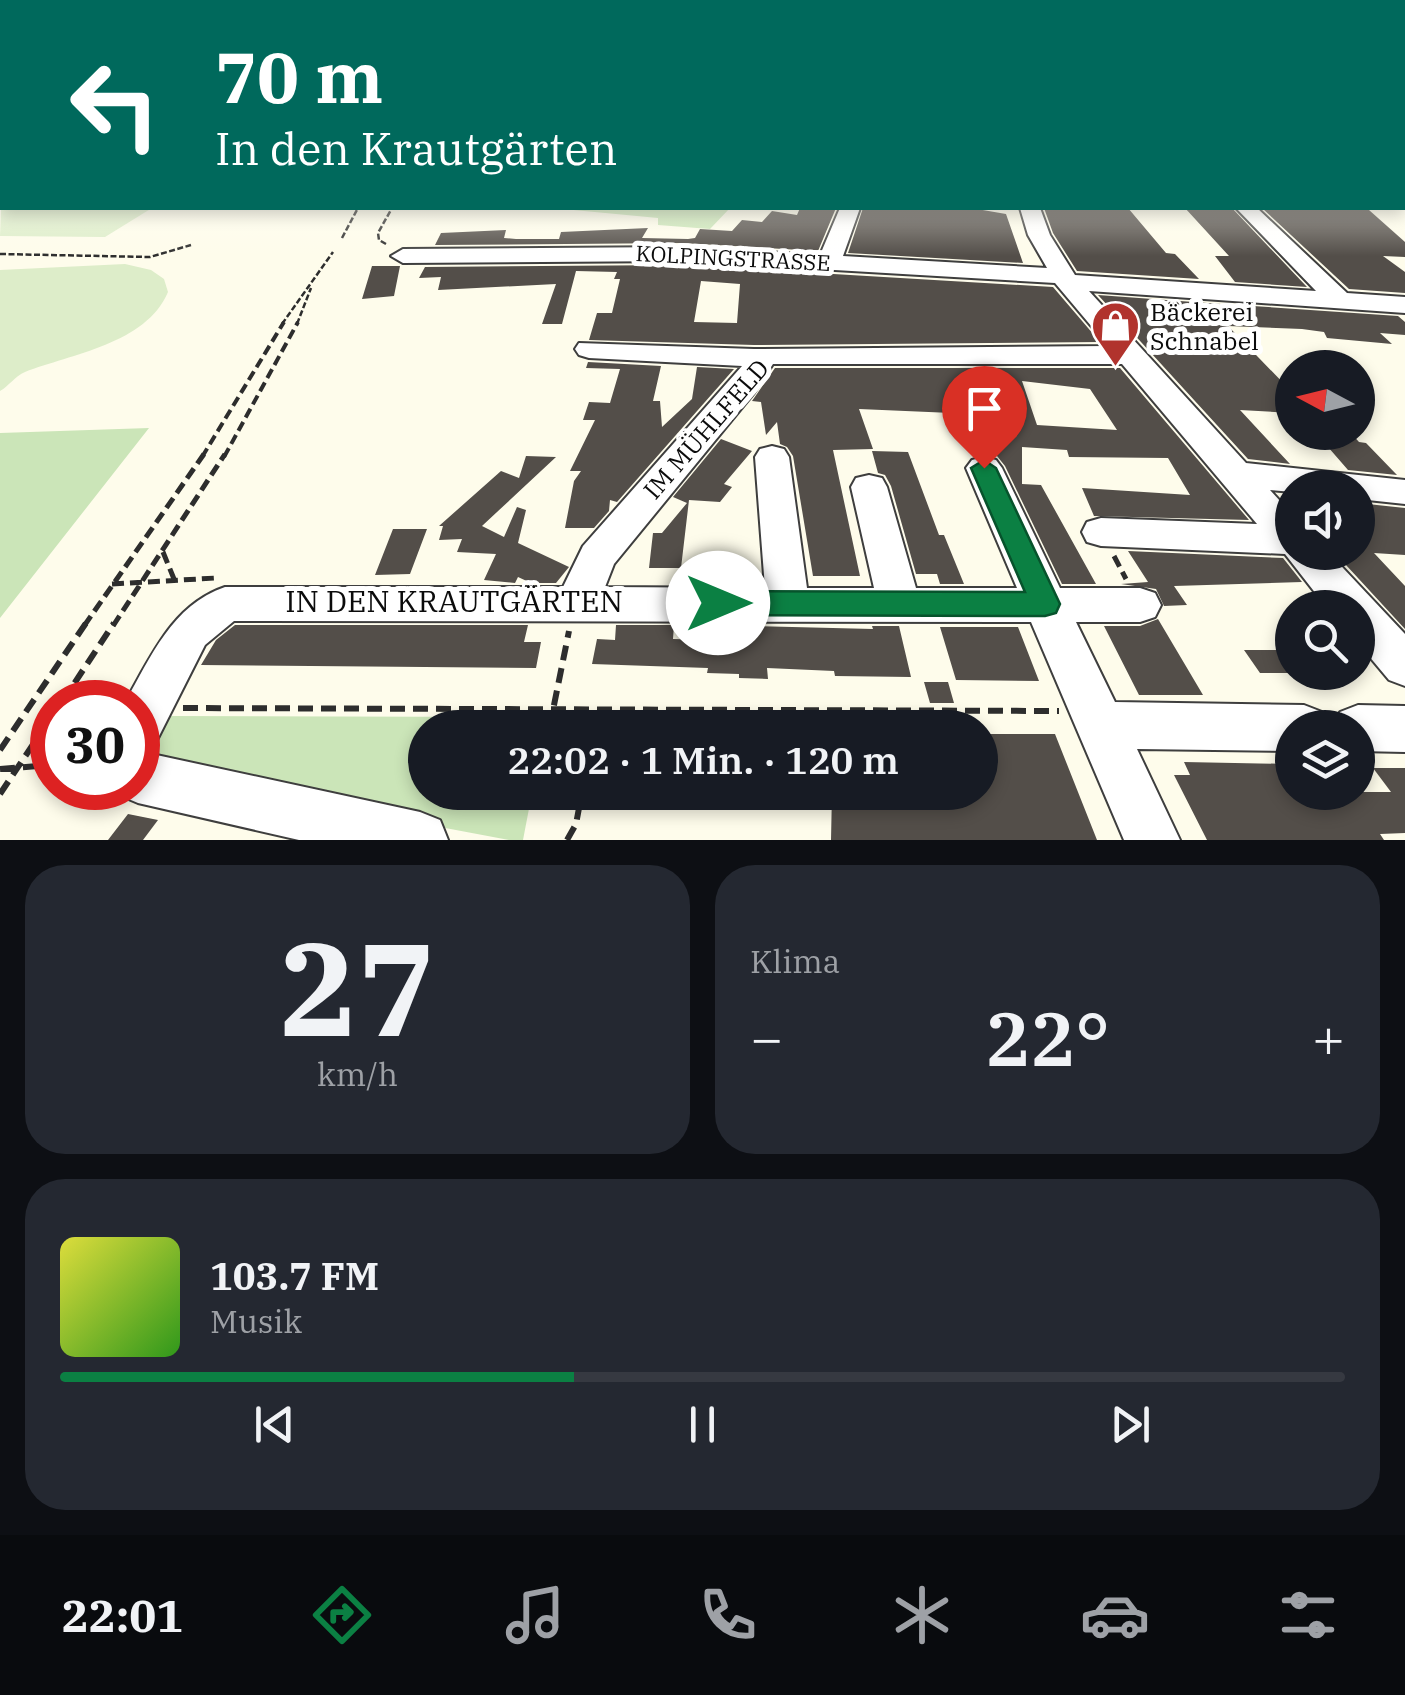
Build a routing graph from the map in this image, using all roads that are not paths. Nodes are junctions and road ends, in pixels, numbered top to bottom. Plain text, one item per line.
1 (849, 210) edge
2 (1031, 210) edge
3 (1248, 210) edge
4 (403, 256) dead end
5 (830, 262) junction
6 (1065, 279) junction
7 (1338, 300) junction
8 (1405, 305) edge
9 (590, 349) dead end
10 (1130, 355) junction
11 (760, 358) junction
12 (772, 457) dead end
13 (984, 468) dead end
14 (1235, 474) junction
15 (870, 486) dead end
16 (1405, 492) edge
17 (1275, 520) edge
18 (1101, 532) road end
19 (1275, 539) edge
20 (1320, 570) edge
21 (1337, 590) edge
22 (577, 602) junction
23 (788, 603) junction
24 (899, 604) junction
25 (1045, 604) junction
26 (1140, 605) road end
27 (1375, 632) edge
28 (1405, 666) edge
29 (160, 686) edge
30 (1097, 718) junction
31 (1275, 727) edge
32 (1375, 728) edge
33 (1405, 729) edge
34 (160, 782) edge
35 (420, 840) edge
36 (1152, 840) edge

1 - 5 street
2 - 6 street
3 - 7 street
4 - 5 street, KOLPINGSTRASSE
5 - 6 street, KOLPINGSTRASSE
6 - 7 street, KOLPINGSTRASSE
6 - 10 street
7 - 8 street, KOLPINGSTRASSE
9 - 11 street
10 - 11 street, IM MÜHLFELD
10 - 14 street
11 - 22 street, IM MÜHLFELD
12 - 23 street
13 - 25 street
14 - 16 street
14 - 17 street
15 - 24 street
18 - 19 street
20 - 21 street
22 - 23 street, IN DEN KRAUTGÄRTEN
22 - 29 street, IN DEN KRAUTGÄRTEN
23 - 24 street, IN DEN KRAUTGÄRTEN
24 - 25 street, IN DEN KRAUTGÄRTEN
25 - 26 street, IN DEN KRAUTGÄRTEN
25 - 30 street
27 - 28 street
30 - 31 street
30 - 36 street
32 - 33 street
34 - 35 street

